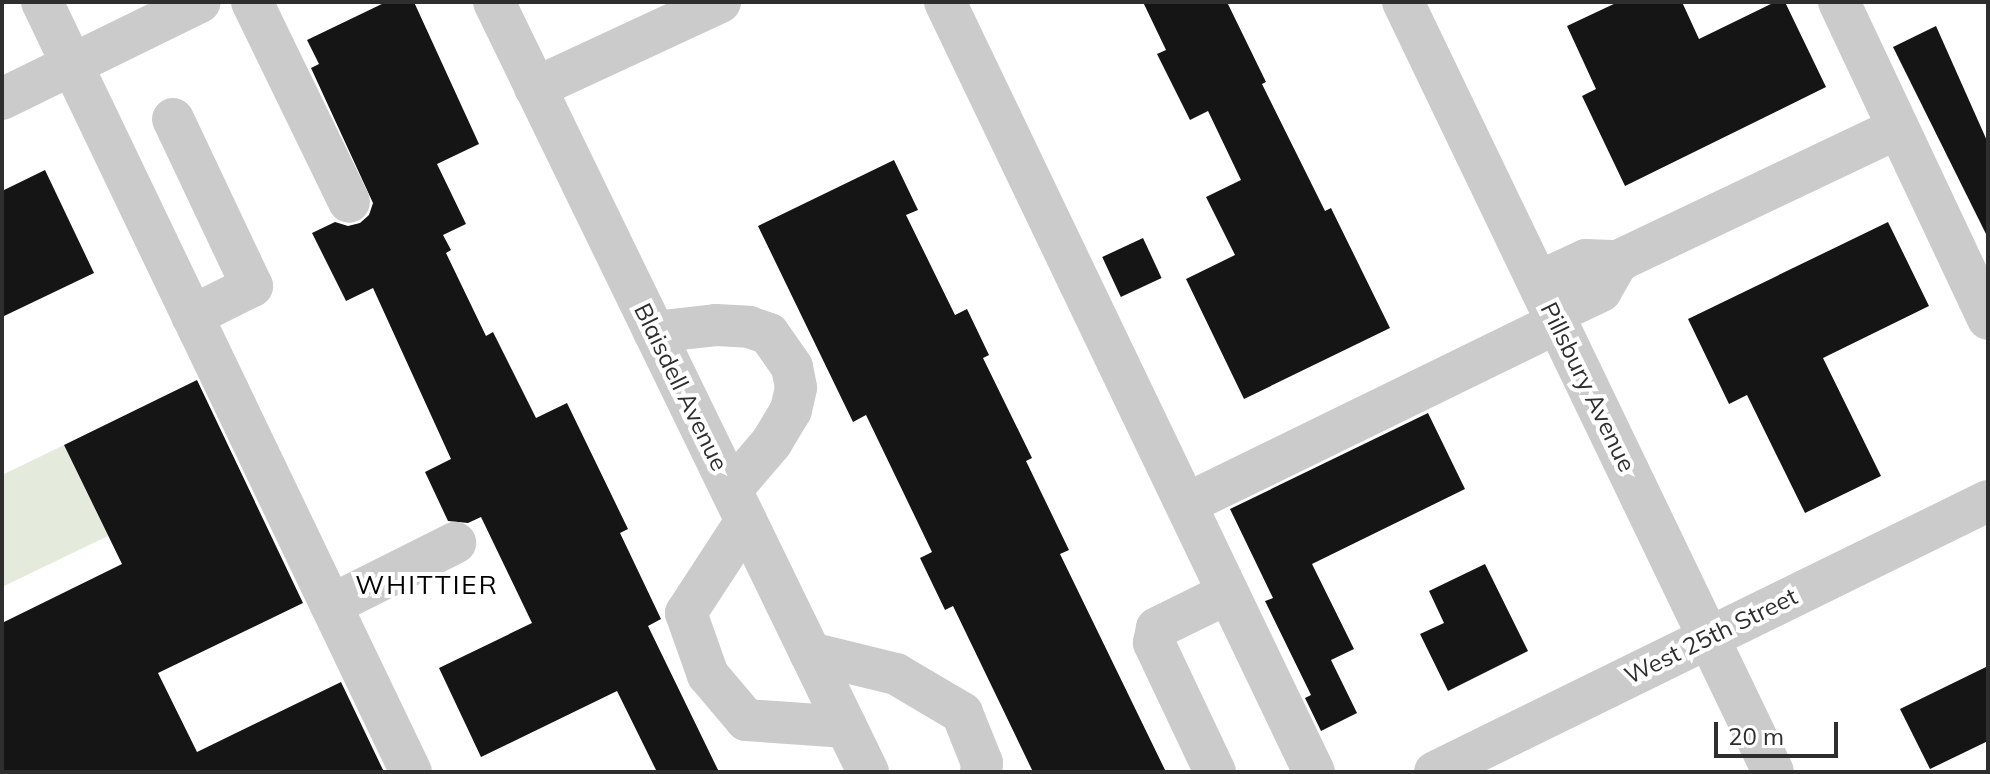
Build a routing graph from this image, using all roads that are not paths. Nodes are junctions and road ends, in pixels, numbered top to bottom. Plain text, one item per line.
1 (42, 2) edge
2 (200, 2) edge
3 (252, 2) edge
4 (494, 2) edge
5 (720, 2) edge
6 (945, 2) edge
7 (1403, 2) edge
8 (1839, 2) edge
9 (72, 65) junction
10 (535, 88) junction
11 (3, 95) edge
12 (173, 119) dead end
13 (1898, 128) junction
14 (349, 202) dead end
15 (1549, 306) junction
16 (192, 316) junction
17 (1988, 319) edge
18 (654, 332) junction
19 (1988, 501) edge
20 (1186, 504) junction
21 (738, 505) junction
22 (455, 543) dead end
23 (1228, 593) junction
24 (331, 605) junction
25 (1709, 637) junction
26 (810, 653) junction
27 (846, 727) junction
28 (411, 772) edge
29 (868, 772) edge
30 (981, 772) edge
31 (1215, 772) edge
32 (1314, 772) edge
33 (1435, 772) edge
34 (1773, 772) edge

1 - 9 street
2 - 9 street
3 - 14 street
4 - 10 street, Blaisdell Avenue
5 - 10 street
6 - 20 street
7 - 15 street, Pillsbury Avenue
8 - 13 street
9 - 11 street
9 - 16 street
10 - 18 street, Blaisdell Avenue
12 - 16 street
13 - 15 street
13 - 17 street
15 - 20 street
15 - 25 street, Pillsbury Avenue
16 - 24 street
18 - 21 street, Blaisdell Avenue
18 - 21 street
19 - 25 street, West 25th Street
20 - 23 street
21 - 26 street, Blaisdell Avenue
21 - 27 street
22 - 24 street
23 - 31 street
23 - 32 street
24 - 28 street
25 - 33 street, West 25th Street
25 - 34 street, Pillsbury Avenue
26 - 27 street, Blaisdell Avenue
26 - 30 street
27 - 29 street, Blaisdell Avenue

